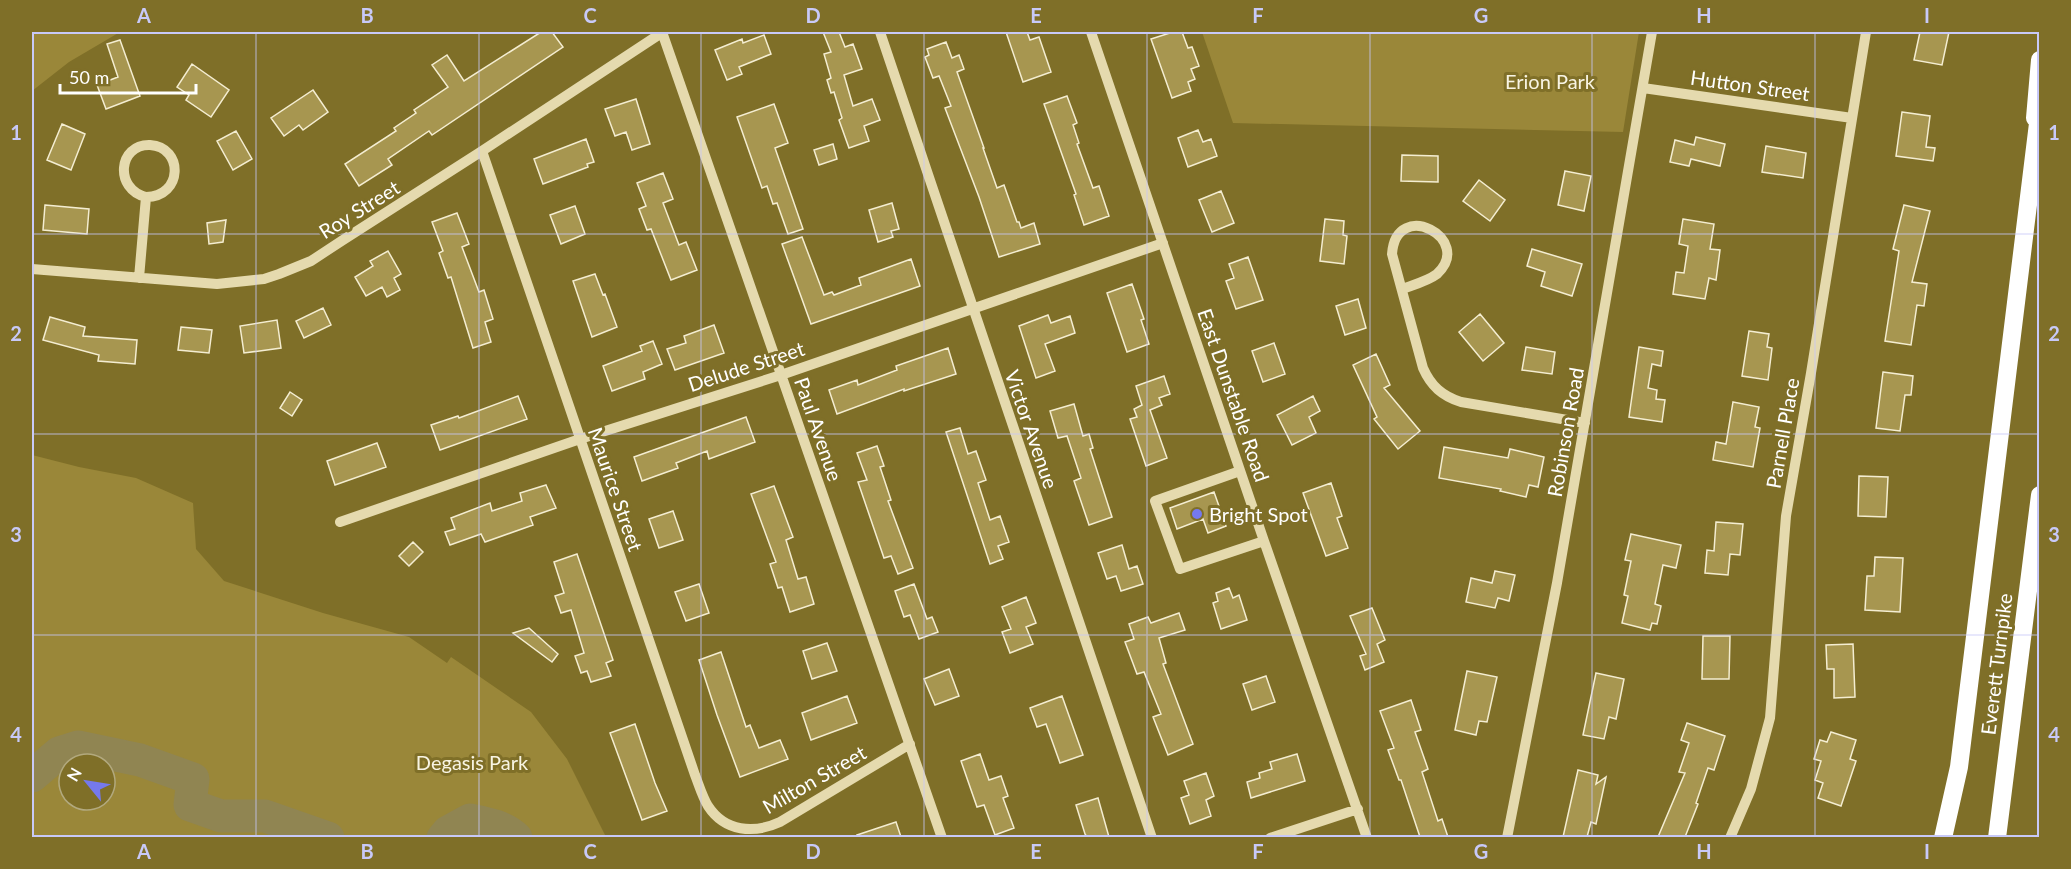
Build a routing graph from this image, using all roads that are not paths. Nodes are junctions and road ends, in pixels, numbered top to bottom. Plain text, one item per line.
1 (662, 32) edge
2 (880, 32) edge
3 (1091, 32) edge
4 (1652, 32) edge
5 (1866, 32) edge
6 (2040, 60) edge
7 (1643, 88) junction
8 (2040, 108) edge
9 (1852, 118) junction
10 (482, 152) junction
11 (2031, 173) junction
12 (146, 198) junction
13 (1163, 243) junction
14 (32, 269) edge
15 (139, 278) junction
16 (1402, 289) junction
17 (973, 309) junction
18 (781, 375) junction
19 (1586, 423) junction
20 (580, 439) junction
21 (1240, 471) junction
22 (2040, 495) edge
23 (340, 522) dead end
24 (1264, 541) junction
25 (910, 744) junction
26 (1959, 766) junction
27 (1358, 809) junction
28 (733, 826) joint
29 (942, 837) edge
30 (1152, 837) edge
31 (1270, 837) edge
32 (1367, 837) edge
33 (1507, 837) edge
34 (1730, 837) edge
35 (1943, 837) edge
36 (1950, 837) edge
37 (1997, 837) edge

1 - 10 street, Roy Street
1 - 18 street, Paul Avenue
2 - 17 street, Victor Avenue
3 - 13 street, East Dunstable Road
4 - 7 street, Robinson Road
5 - 9 street, Parnell Place
6 - 11 highway
7 - 9 street, Hutton Street
7 - 19 street, Robinson Road
8 - 11 highway
9 - 34 street, Parnell Place
10 - 15 street, Roy Street
10 - 20 street, Maurice Street
11 - 26 highway
12 - 12 street
12 - 15 street
13 - 17 street, Delude Street
13 - 21 street, East Dunstable Road
14 - 15 street, Roy Street
16 - 16 street
16 - 19 street
17 - 18 street, Delude Street
17 - 30 street, Victor Avenue
18 - 20 street, Delude Street
18 - 25 street, Paul Avenue
19 - 33 street, Robinson Road
20 - 23 street, Delude Street
20 - 28 street, Maurice Street
21 - 24 street, East Dunstable Road
21 - 24 street
22 - 37 highway, Everett Turnpike
24 - 27 street, East Dunstable Road
25 - 28 street, Milton Street
25 - 29 street, Paul Avenue
26 - 35 highway
26 - 36 highway
27 - 31 street
27 - 32 street, East Dunstable Road

